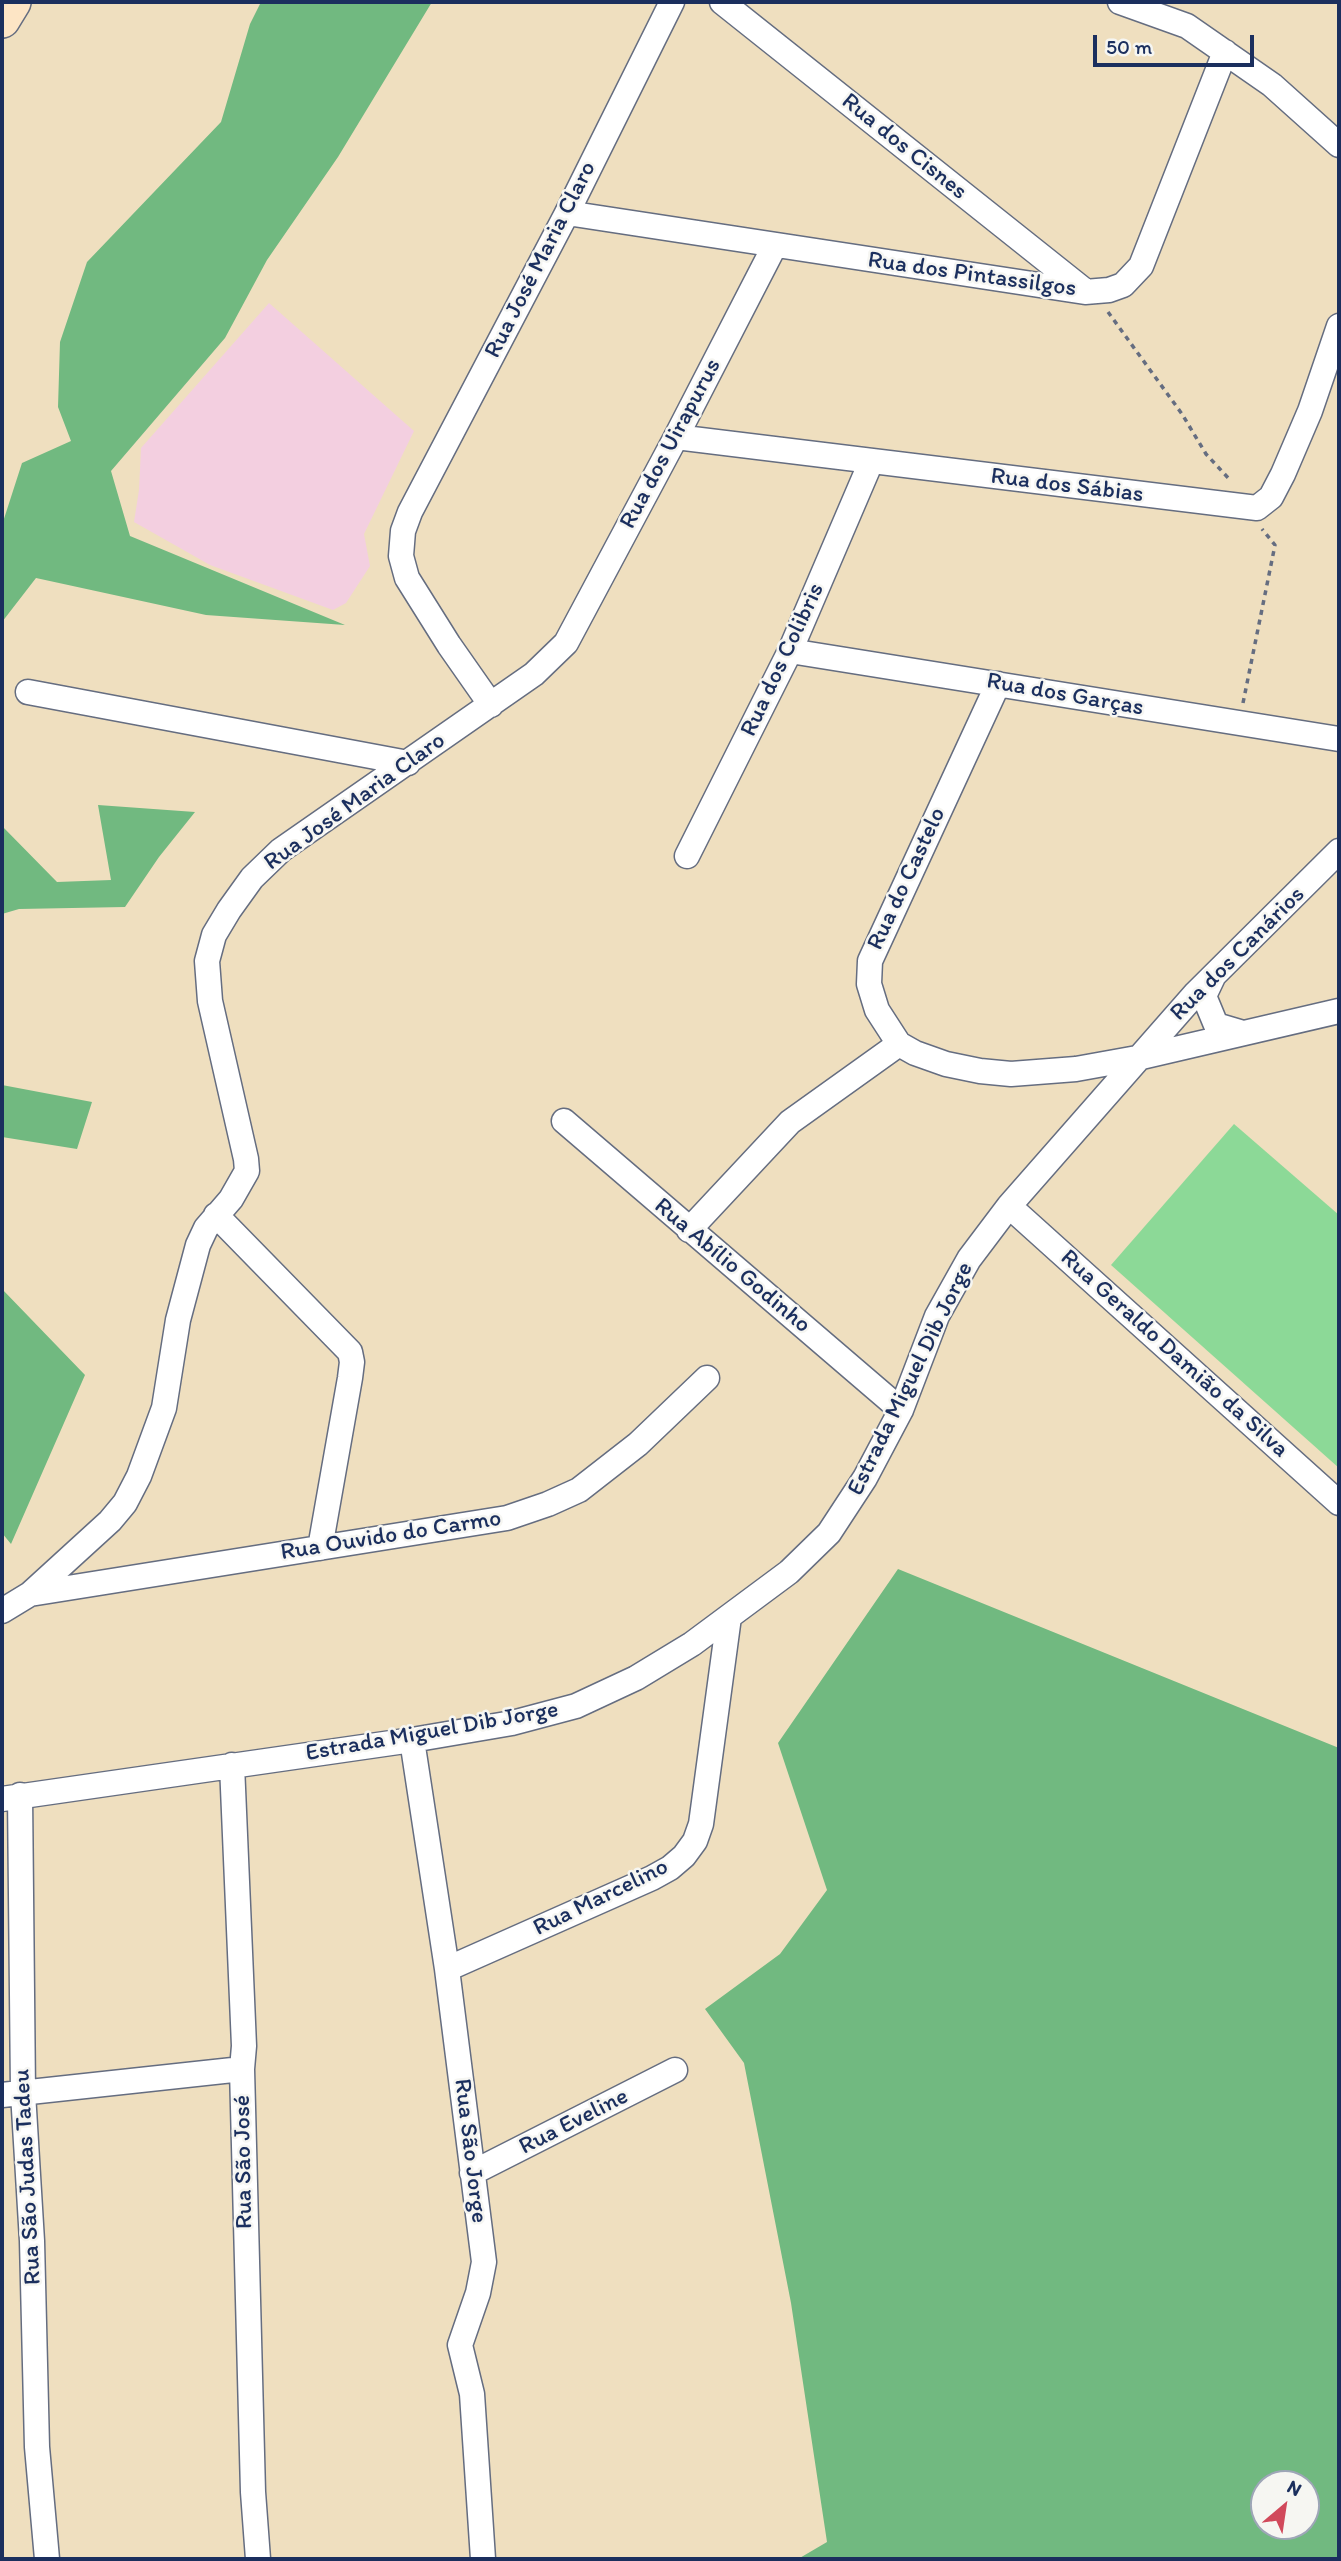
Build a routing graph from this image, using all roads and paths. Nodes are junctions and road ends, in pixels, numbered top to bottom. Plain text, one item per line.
1 (13, 2) edge
2 (672, 2) edge
3 (722, 2) edge
4 (1120, 2) edge
5 (2, 20) edge
6 (1225, 52) junction
7 (1339, 145) edge
8 (567, 213) junction
9 (775, 245) junction
10 (1092, 292) junction
11 (1339, 326) edge
12 (676, 437) junction
13 (871, 462) junction
14 (1251, 508) junction
15 (790, 651) junction
16 (998, 684) junction
17 (28, 692) dead end
18 (491, 705) junction
19 (1238, 724) junction
20 (1339, 739) edge
21 (408, 763) junction
22 (1339, 851) edge
23 (687, 856) dead end
24 (1213, 977) junction
25 (1339, 1011) edge
26 (1244, 1033) junction
27 (899, 1044) junction
28 (1137, 1058) junction
29 (564, 1121) dead end
30 (1009, 1206) junction
31 (216, 1215) junction
32 (689, 1230) junction
33 (706, 1378) dead end
34 (901, 1410) junction
35 (1339, 1503) edge
36 (320, 1548) junction
37 (30, 1594) junction
38 (2, 1611) edge
39 (729, 1617) junction
40 (412, 1740) junction
41 (232, 1765) junction
42 (11, 1797) edge
43 (447, 1969) junction
44 (242, 2069) junction
45 (675, 2070) dead end
46 (13, 2094) edge
47 (472, 2173) junction
48 (47, 2559) edge
49 (258, 2559) edge
50 (483, 2559) edge

1 - 5 street
2 - 8 street, Rua José Maria Claro
3 - 10 street, Rua dos Cisnes
4 - 6 street
6 - 7 street
6 - 10 street, Rua dos Pintassilgos
8 - 9 street, Rua dos Pintassilgos
8 - 18 street, Rua José Maria Claro
9 - 10 street, Rua dos Pintassilgos
9 - 12 street, Rua dos Uirapurus
10 - 14 path
11 - 14 street
12 - 13 street, Rua dos Sábias
12 - 18 street, Rua dos Uirapurus
13 - 14 street, Rua dos Sábias
13 - 15 street, Rua dos Colibris
14 - 19 path
15 - 16 street, Rua dos Garças
15 - 23 street, Rua dos Colibris
16 - 19 street, Rua dos Garças
16 - 27 street, Rua do Castelo
17 - 21 street
18 - 21 street, Rua José Maria Claro
19 - 20 street, Rua dos Garças
21 - 31 street, Rua José Maria Claro
22 - 24 street, Rua dos Canários
24 - 26 street
24 - 28 street, Rua dos Canários
25 - 26 street
26 - 28 street
27 - 28 street
27 - 32 street
28 - 30 street, Estrada Miguel Dib Jorge
29 - 32 street, Rua Abílio Godinho
30 - 34 street, Estrada Miguel Dib Jorge
30 - 35 street, Rua Geraldo Damião da Silva
31 - 36 street
31 - 37 street, Rua José Maria Claro
32 - 34 street, Rua Abílio Godinho
33 - 36 street, Rua Ouvido do Carmo
34 - 39 street, Estrada Miguel Dib Jorge
36 - 37 street, Rua Ouvido do Carmo
37 - 38 street, Rua José Maria Claro
39 - 40 street, Estrada Miguel Dib Jorge
39 - 43 street, Rua Marcelino
40 - 41 street, Estrada Miguel Dib Jorge
40 - 43 street, Rua São Jorge
41 - 42 street, Estrada Miguel Dib Jorge
41 - 44 street, Rua São José
42 - 46 street, Rua São Judas Tadeu
43 - 47 street, Rua São Jorge
44 - 46 street
44 - 49 street, Rua São José
45 - 47 street, Rua Eveline
46 - 48 street, Rua São Judas Tadeu
47 - 50 street, Rua São Jorge

